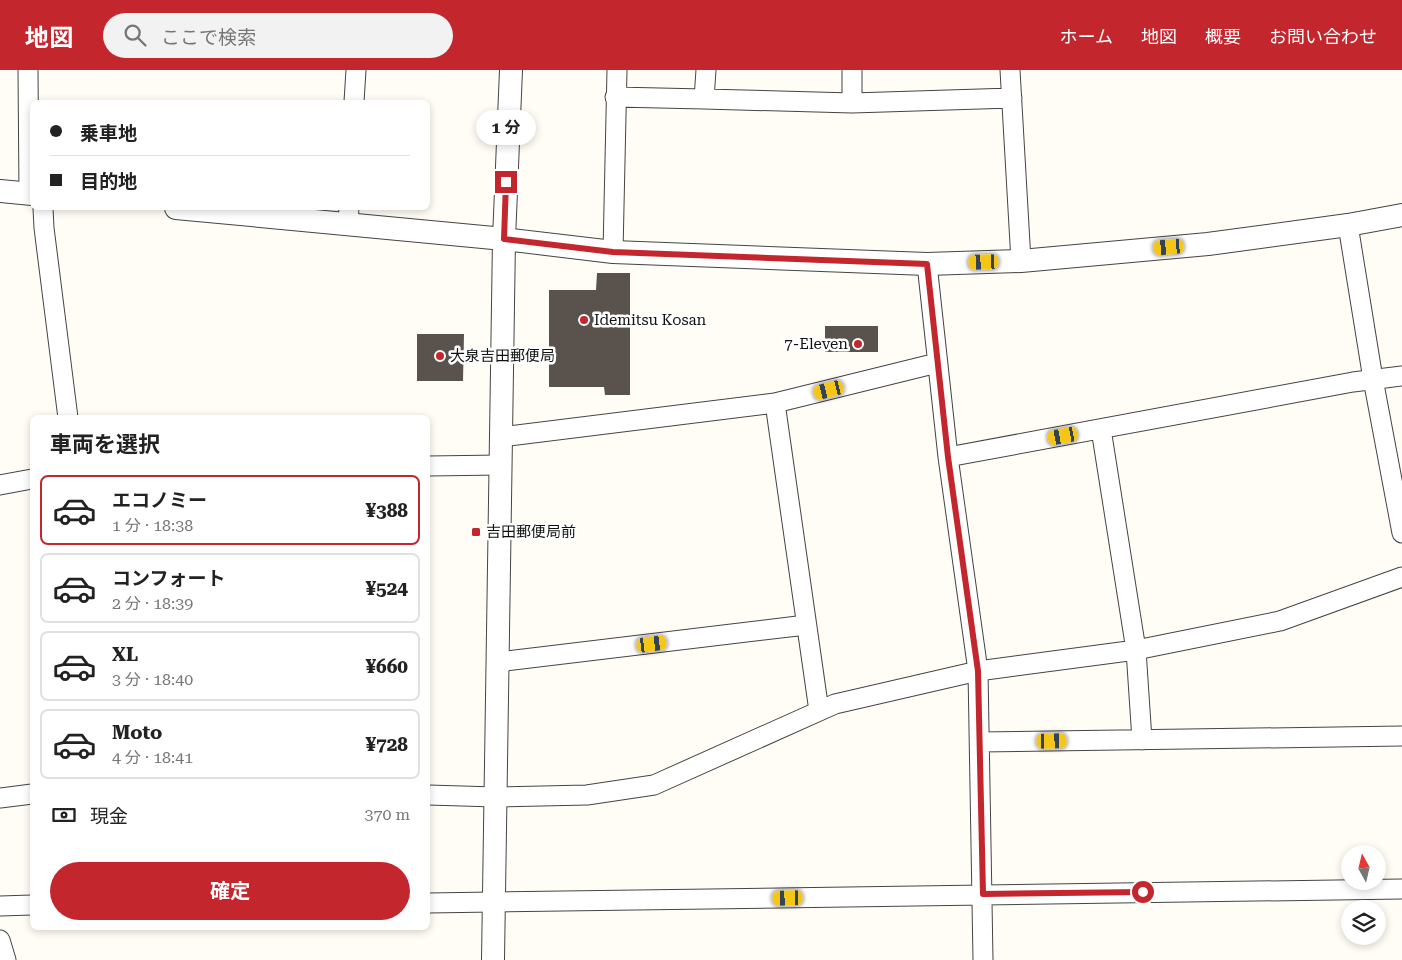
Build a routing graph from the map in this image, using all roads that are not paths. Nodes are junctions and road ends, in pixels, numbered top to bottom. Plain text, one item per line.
1 (28, 70) edge
2 (356, 70) edge
3 (511, 70) edge
4 (617, 70) edge
5 (706, 70) edge
6 (852, 70) edge
7 (1010, 70) edge
8 (615, 97) junction
9 (1012, 98) junction
10 (704, 99) junction
11 (354, 100) edge
12 (852, 103) junction
13 (30, 107) edge
14 (0, 191) edge
15 (30, 197) edge
16 (39, 210) edge
17 (219, 210) edge
18 (1402, 214) edge
19 (349, 216) edge
20 (1348, 225) junction
21 (504, 239) junction
22 (613, 252) junction
23 (1021, 261) junction
24 (927, 264) junction
25 (937, 363) junction
26 (1402, 376) edge
27 (1373, 379) junction
28 (775, 403) junction
29 (68, 415) edge
30 (1101, 429) junction
31 (501, 437) junction
32 (948, 457) junction
33 (501, 465) junction
34 (430, 466) edge
35 (30, 479) edge
36 (0, 485) edge
37 (1402, 532) edge
38 (1402, 576) edge
39 (806, 626) junction
40 (1136, 650) junction
41 (498, 662) junction
42 (978, 671) junction
43 (818, 711) junction
44 (1402, 736) edge
45 (1142, 740) junction
46 (980, 742) junction
47 (30, 794) edge
48 (430, 795) edge
49 (0, 798) edge
50 (496, 798) junction
51 (1402, 889) edge
52 (983, 894) junction
53 (494, 902) junction
54 (430, 903) edge
55 (30, 905) edge
56 (0, 906) edge
57 (0, 940) edge
58 (6, 960) edge
59 (493, 960) edge
60 (983, 960) edge

1 - 13 street
2 - 11 street
3 - 21 street
4 - 8 street
5 - 10 street
6 - 12 street
7 - 9 street
8 - 10 street
8 - 22 street
9 - 12 street
9 - 23 street
10 - 12 street
14 - 15 street
16 - 29 street
17 - 19 street
18 - 20 street
19 - 21 street
20 - 23 street
20 - 27 street
21 - 22 street
21 - 31 street
22 - 24 street
23 - 24 street
24 - 25 street
25 - 28 street
25 - 32 street
26 - 27 street
27 - 30 street
27 - 37 street
28 - 31 street
28 - 39 street
30 - 32 street
30 - 40 street
31 - 33 street
32 - 42 street
33 - 34 street
33 - 41 street
35 - 36 street
38 - 40 street
39 - 41 street
39 - 43 street
40 - 42 street
40 - 45 street
41 - 50 street
42 - 43 street
42 - 46 street
43 - 50 street
44 - 45 street
45 - 46 street
46 - 52 street
47 - 49 street
48 - 50 street
50 - 53 street
51 - 52 street
52 - 53 street
52 - 60 street
53 - 54 street
53 - 59 street
55 - 56 street
57 - 58 street

